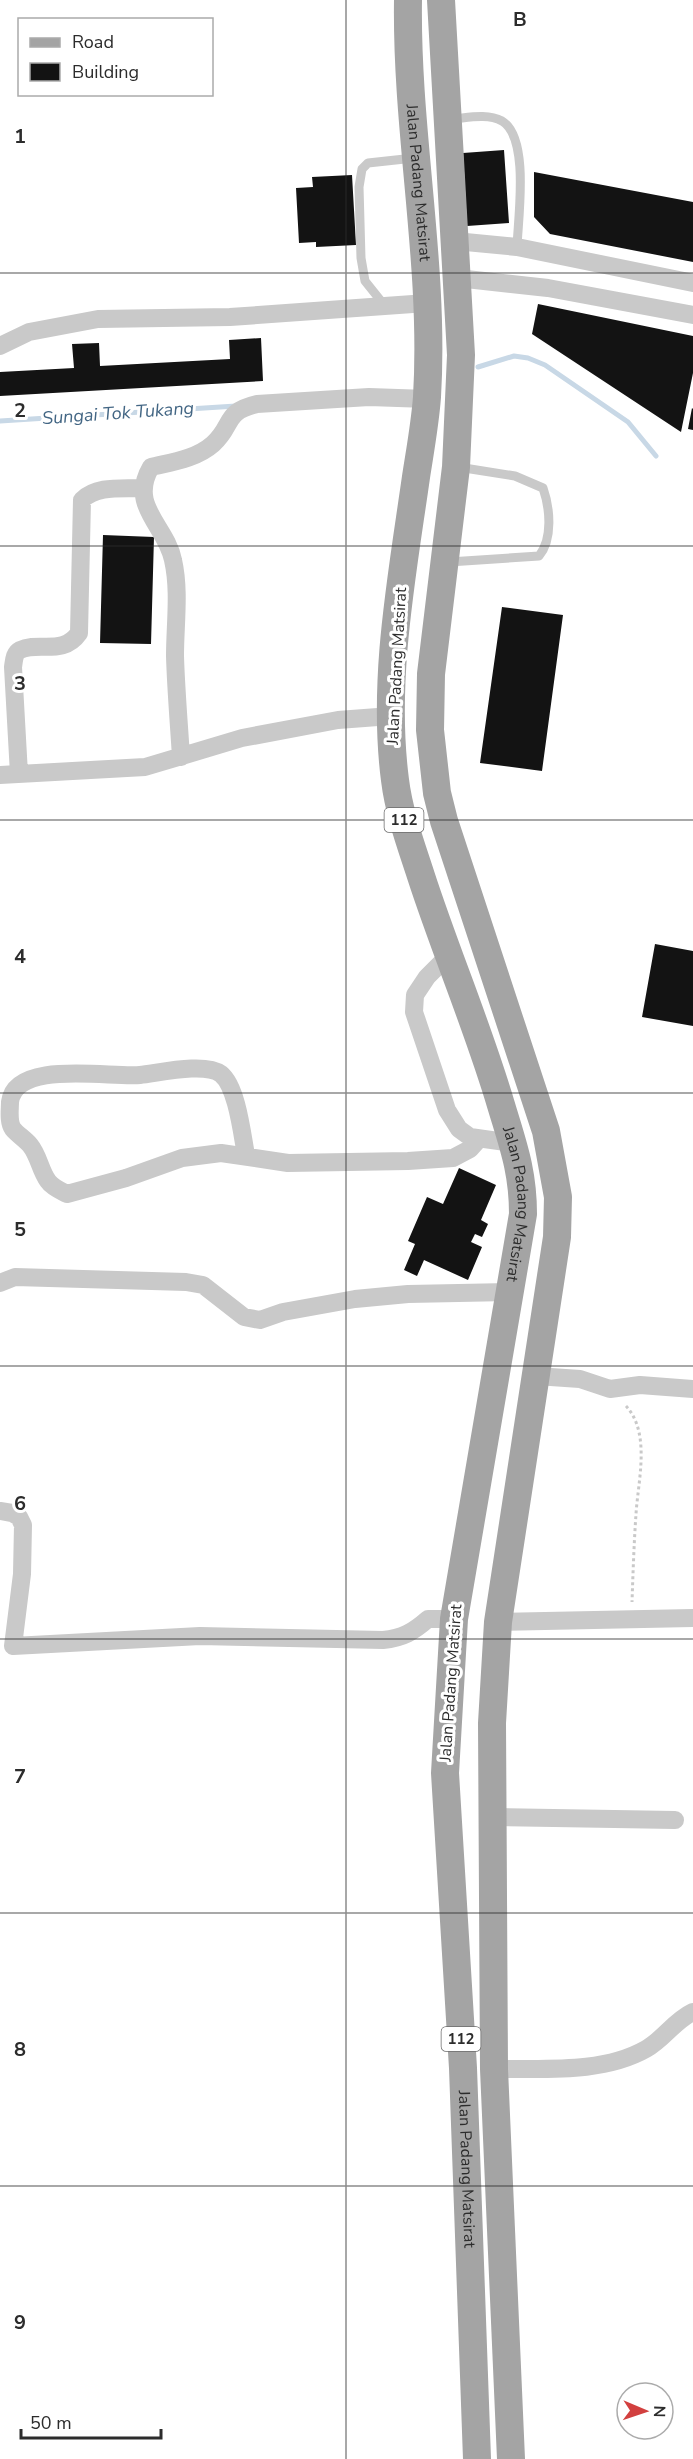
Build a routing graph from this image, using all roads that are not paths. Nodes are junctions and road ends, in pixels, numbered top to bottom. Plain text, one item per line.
1 (408, 0) edge
2 (441, 0) edge
3 (448, 119) junction
4 (415, 157) junction
5 (455, 241) junction
6 (517, 247) junction
7 (457, 278) junction
8 (693, 283) edge
9 (427, 303) junction
10 (385, 306) junction
11 (693, 315) edge
12 (0, 346) edge
13 (427, 399) junction
14 (456, 467) junction
15 (142, 488) junction
16 (443, 562) junction
17 (391, 716) junction
18 (181, 757) junction
19 (19, 774) junction
20 (0, 775) edge
21 (448, 956) junction
22 (479, 1139) junction
23 (512, 1143) junction
24 (246, 1155) junction
25 (0, 1283) edge
26 (509, 1292) junction
27 (536, 1376) junction
28 (693, 1389) edge
29 (0, 1511) edge
30 (693, 1618) edge
31 (454, 1619) junction
32 (498, 1622) junction
33 (7, 1644) edge
34 (492, 1816) junction
35 (675, 1820) dead end
36 (693, 2012) edge
37 (494, 2069) junction
38 (477, 2459) edge
39 (511, 2459) edge

1 - 4 main road, Jalan Padang Matsirat / 112
2 - 3 main road, Jalan Padang Matsirat / 112
3 - 5 main road, Jalan Padang Matsirat / 112
3 - 6 lane
4 - 9 main road, Jalan Padang Matsirat / 112
4 - 10 lane
5 - 6 street
5 - 7 main road, Jalan Padang Matsirat / 112
6 - 8 street
7 - 11 street
7 - 14 main road, Jalan Padang Matsirat / 112
9 - 10 street
9 - 13 main road, Jalan Padang Matsirat / 112
10 - 12 street
13 - 15 street
13 - 17 main road, Jalan Padang Matsirat / 112
14 - 16 main road, Jalan Padang Matsirat / 112
14 - 16 lane
15 - 18 street
15 - 19 street
16 - 27 main road, Jalan Padang Matsirat / 112
17 - 18 street
17 - 21 main road, Jalan Padang Matsirat / 112
18 - 19 street
19 - 20 street
21 - 22 street
21 - 23 main road, Jalan Padang Matsirat / 112
22 - 23 street
22 - 24 street
23 - 26 main road, Jalan Padang Matsirat / 112
24 - 24 street
25 - 26 street
26 - 31 main road, Jalan Padang Matsirat / 112
27 - 28 street
27 - 32 main road, Jalan Padang Matsirat / 112
29 - 33 street
30 - 32 street
31 - 32 main road
31 - 33 street
31 - 38 main road, Jalan Padang Matsirat / 112
32 - 34 main road, Jalan Padang Matsirat / 112
34 - 35 street
34 - 37 main road, Jalan Padang Matsirat / 112
36 - 37 street
37 - 39 main road, Jalan Padang Matsirat / 112

